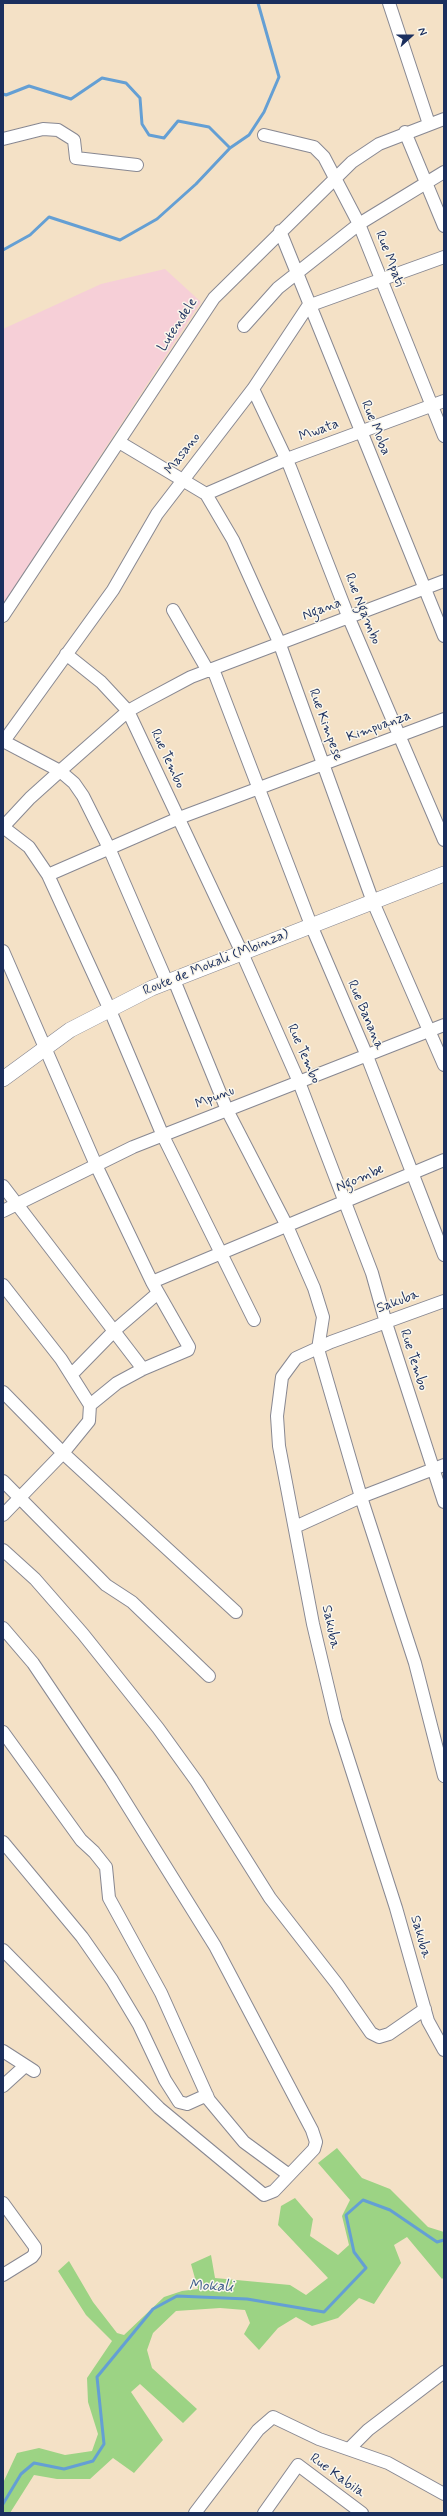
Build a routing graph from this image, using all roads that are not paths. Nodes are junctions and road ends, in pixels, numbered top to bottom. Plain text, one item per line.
1 (394, 4) edge
2 (444, 119) edge
3 (429, 124) junction
4 (405, 132) junction
5 (264, 135) dead end
6 (3, 139) edge
7 (137, 165) dead end
8 (444, 172) edge
9 (335, 176) junction
10 (426, 183) junction
11 (359, 224) junction
12 (444, 226) edge
13 (280, 232) junction
14 (444, 257) edge
15 (297, 273) junction
16 (380, 280) junction
17 (308, 306) junction
18 (244, 326) dead end
19 (254, 389) junction
20 (444, 401) edge
21 (432, 406) junction
22 (360, 432) junction
23 (444, 436) edge
24 (119, 442) junction
25 (286, 459) junction
26 (182, 479) junction
27 (206, 494) junction
28 (444, 581) edge
29 (424, 589) junction
30 (173, 610) dead end
31 (3, 616) edge
32 (348, 616) junction
33 (444, 636) edge
34 (279, 642) junction
35 (66, 654) junction
36 (211, 670) junction
37 (128, 711) junction
38 (444, 719) edge
39 (400, 736) junction
40 (4, 741) edge
41 (323, 763) junction
42 (60, 771) junction
43 (258, 787) junction
44 (179, 818) junction
45 (3, 827) edge
46 (444, 840) edge
47 (109, 848) junction
48 (444, 874) edge
49 (48, 875) junction
50 (372, 902) junction
51 (310, 925) junction
52 (3, 950) edge
53 (242, 953) junction
54 (170, 981) junction
55 (110, 1008) junction
56 (444, 1025) edge
57 (430, 1031) junction
58 (45, 1046) junction
59 (367, 1056) junction
60 (444, 1065) edge
61 (3, 1079) edge
62 (299, 1082) junction
63 (227, 1110) junction
64 (163, 1136) junction
65 (444, 1160) edge
66 (96, 1165) junction
67 (411, 1173) junction
68 (3, 1186) edge
69 (346, 1202) junction
70 (16, 1203) junction
71 (3, 1211) edge
72 (287, 1226) junction
73 (219, 1254) junction
74 (444, 1255) edge
75 (152, 1282) junction
76 (3, 1285) edge
77 (158, 1293) junction
78 (444, 1300) edge
79 (254, 1320) dead end
80 (386, 1323) junction
81 (115, 1330) junction
82 (318, 1349) junction
83 (143, 1369) junction
84 (72, 1374) junction
85 (3, 1392) edge
86 (90, 1406) junction
87 (63, 1453) junction
88 (438, 1467) edge
89 (3, 1481) edge
90 (19, 1497) junction
91 (361, 1497) junction
92 (444, 1502) edge
93 (3, 1515) edge
94 (295, 1527) junction
95 (3, 1550) edge
96 (236, 1612) dead end
97 (3, 1628) edge
98 (209, 1676) dead end
99 (3, 1732) edge
100 (444, 1776) edge
101 (3, 1842) edge
102 (3, 1950) edge
103 (425, 2009) junction
104 (444, 2050) edge
105 (3, 2052) edge
106 (3, 2086) edge
107 (207, 2095) junction
108 (289, 2175) junction
109 (3, 2204) edge
110 (3, 2274) edge
111 (444, 2372) edge
112 (349, 2449) junction
113 (444, 2494) edge
114 (195, 2513) edge
115 (264, 2513) edge
116 (362, 2513) edge

1 - 3 street
2 - 3 street, Lutendele
3 - 4 street, Lutendele
4 - 9 street, Lutendele
4 - 10 street
5 - 9 street, Rue Mpati
6 - 7 street
8 - 10 street
9 - 11 street, Rue Mpati
9 - 13 street, Lutendele
10 - 11 street
10 - 12 street
11 - 15 street
11 - 16 street, Rue Mpati
13 - 15 street, Rue Moba
13 - 24 street, Lutendele
14 - 16 street
15 - 17 street, Rue Moba
15 - 18 street
16 - 17 street
16 - 21 street, Rue Mpati
17 - 19 street, Masano
17 - 22 street, Rue Moba
19 - 25 street, Rue Ngambo
19 - 26 street, Masano
20 - 21 street, Mwata
21 - 22 street, Mwata
21 - 23 street, Rue Mpati
22 - 25 street, Mwata
22 - 29 street, Rue Moba
24 - 26 street, Rue Kimpese
24 - 31 street, Lutendele
25 - 27 street, Mwata
25 - 32 street, Rue Ngambo
26 - 27 street, Rue Kimpese
26 - 35 street, Masano
27 - 34 street, Rue Kimpese
28 - 29 street, Ngana
29 - 32 street, Ngana
29 - 33 street, Rue Moba
30 - 36 street, Rue Banana
32 - 34 street, Ngana
32 - 39 street, Rue Ngambo
34 - 36 street, Ngana
34 - 41 street, Rue Kimpese
35 - 37 street, Rue Tembo
35 - 40 street, Masano
36 - 37 street, Ngana
36 - 43 street, Rue Banana
37 - 42 street, Ngana
37 - 44 street, Rue Tembo
38 - 39 street, Kimpuanza
39 - 41 street, Kimpuanza
39 - 46 street, Rue Ngambo
40 - 42 street
41 - 43 street, Kimpuanza
41 - 50 street, Rue Kimpese
42 - 45 street, Ngana
42 - 47 street
43 - 44 street, Kimpuanza
43 - 51 street, Rue Banana
44 - 47 street, Kimpuanza
44 - 53 street, Rue Tembo
45 - 49 street
47 - 49 street, Kimpuanza
47 - 54 street
48 - 50 street, Route de Mokali (Mbinza)
49 - 55 street
50 - 51 street, Route de Mokali (Mbinza)
50 - 57 street, Rue Kimpese
51 - 53 street, Route de Mokali (Mbinza)
51 - 59 street, Rue Banana
52 - 58 street
53 - 54 street, Route de Mokali (Mbinza)
53 - 62 street, Rue Tembo
54 - 55 street, Route de Mokali (Mbinza)
54 - 63 street
55 - 58 street, Route de Mokali (Mbinza)
55 - 64 street
56 - 57 street, Mpunu
57 - 59 street, Mpunu
57 - 60 street, Rue Kimpese
58 - 61 street, Route de Mokali (Mbinza)
58 - 66 street
59 - 62 street, Mpunu
59 - 67 street, Rue Banana
62 - 63 street, Mpunu
62 - 69 street, Rue Tembo
63 - 64 street, Mpunu
63 - 72 street
64 - 66 street, Mpunu
64 - 73 street
65 - 67 street, Ngombe
66 - 70 street, Mpunu
66 - 75 street
67 - 69 street, Ngombe
67 - 74 street, Rue Banana
68 - 70 street
69 - 72 street, Ngombe
69 - 80 street, Rue Tembo
70 - 71 street, Mpunu
70 - 81 street
72 - 73 street, Ngombe
72 - 82 street
73 - 75 street, Ngombe
73 - 79 street
75 - 77 street
76 - 84 street
77 - 81 street
77 - 83 street
78 - 80 street, Sakuba
80 - 82 street, Sakuba
80 - 88 street, Rue Tembo
81 - 83 street
81 - 84 street
82 - 91 street
82 - 94 street, Sakuba
83 - 86 street
84 - 86 street
85 - 87 street
86 - 87 street
87 - 90 street
87 - 96 street
88 - 91 street
88 - 92 street, Rue Tembo
89 - 90 street
90 - 93 street
90 - 98 street
91 - 94 street
91 - 100 street
94 - 103 street, Sakuba
95 - 103 street
97 - 108 street
99 - 107 street
101 - 107 street
102 - 108 street
103 - 104 street, Sakuba
105 - 106 street
107 - 108 street
109 - 110 street
111 - 112 street
112 - 113 street
112 - 114 street
115 - 116 street, Rue Kabila

